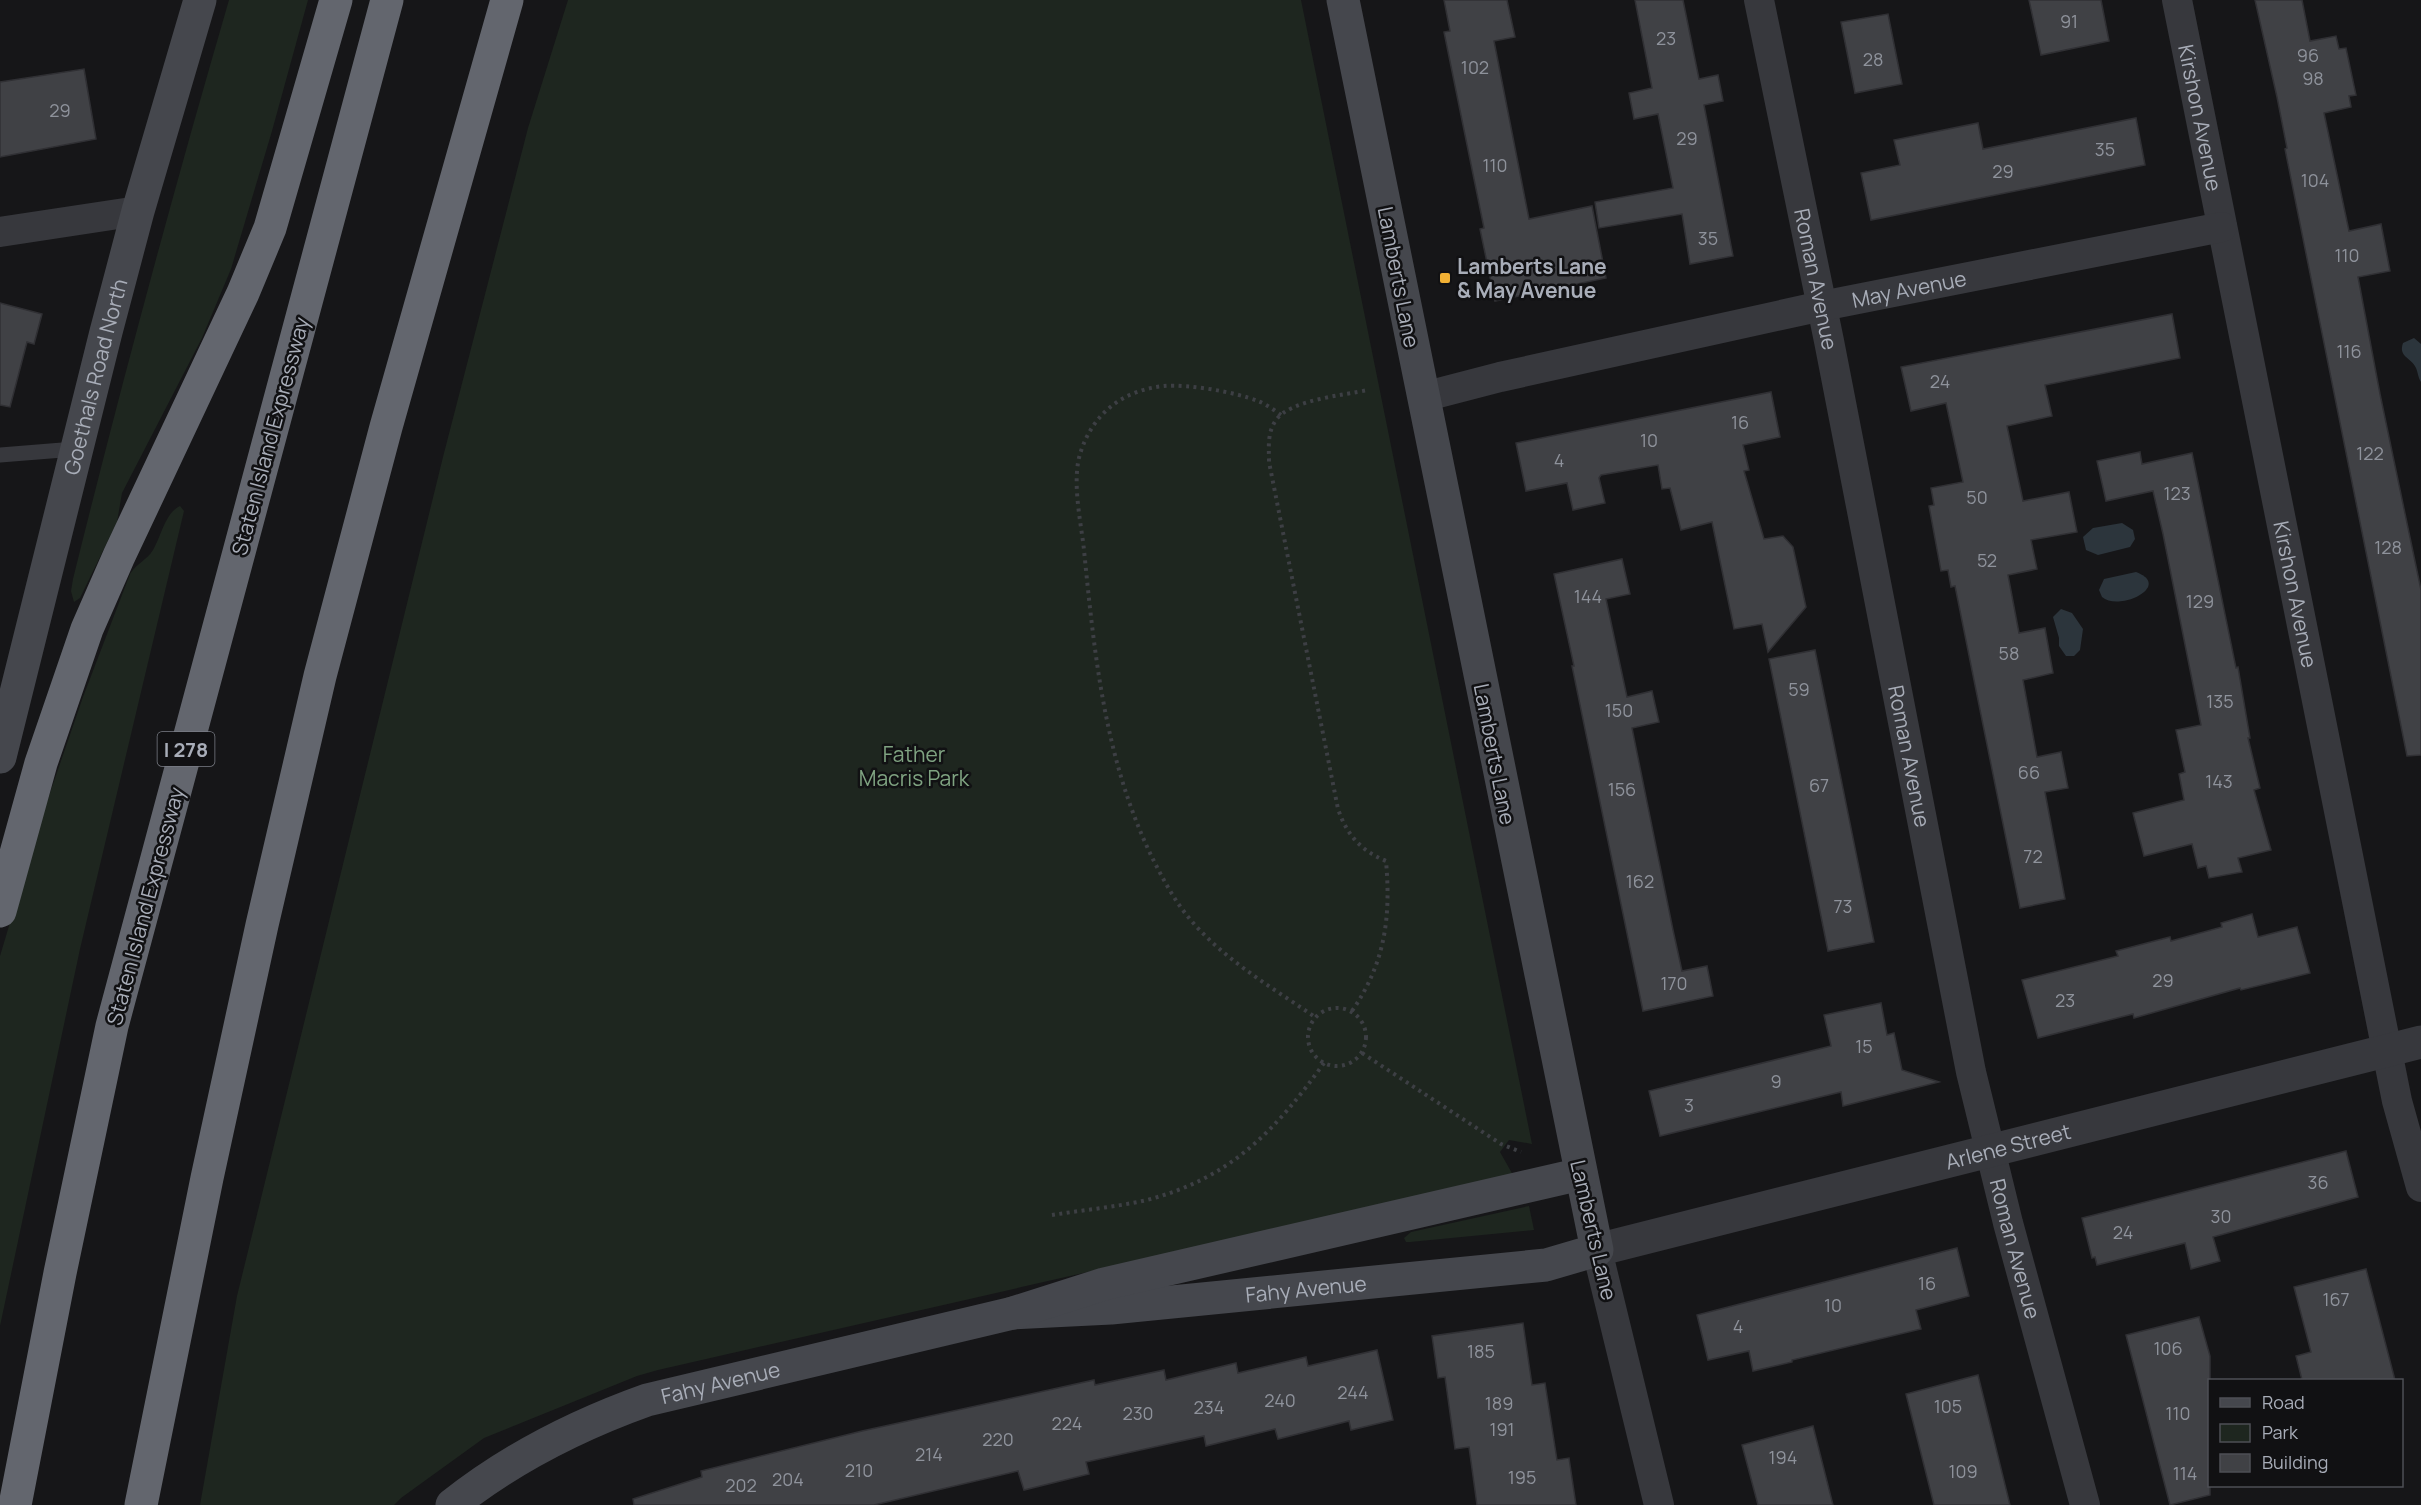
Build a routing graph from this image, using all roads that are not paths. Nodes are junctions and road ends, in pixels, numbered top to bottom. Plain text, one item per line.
1 (200, 0) edge
2 (336, 0) edge
3 (387, 0) edge
4 (507, 0) edge
5 (1343, 0) edge
6 (1759, 0) edge
7 (2177, 0) edge
8 (138, 211) junction
9 (2222, 227) junction
10 (0, 232) edge
11 (1822, 306) junction
12 (1423, 397) junction
13 (75, 449) junction
14 (0, 454) edge
15 (0, 758) edge
16 (0, 911) edge
17 (2421, 1042) edge
18 (2387, 1050) junction
19 (1990, 1150) junction
20 (1581, 1174) junction
21 (2421, 1187) edge
22 (1597, 1250) junction
23 (1013, 1313) junction
24 (15, 1505) edge
25 (141, 1505) edge
26 (452, 1505) edge
27 (1659, 1505) edge
28 (2085, 1505) edge

1 - 8 main road, Goethals Road North
2 - 16 highway
3 - 24 highway, Staten Island Expressway / I 278
4 - 25 highway
5 - 12 main road, Lamberts Lane
6 - 11 street, Roman Avenue
7 - 9 street, Kirshon Avenue
8 - 10 street
8 - 13 main road, Goethals Road North
9 - 11 street, May Avenue
9 - 18 street, Kirshon Avenue
11 - 12 street, May Avenue
11 - 19 street, Roman Avenue
12 - 20 main road, Lamberts Lane
13 - 14 lane
13 - 15 main road, Goethals Road North
17 - 18 street, Arlene Street
18 - 19 street, Arlene Street
18 - 21 street, Kirshon Avenue
19 - 22 street, Arlene Street
19 - 28 street, Roman Avenue
20 - 22 main road, Lamberts Lane
20 - 23 main road, Fahy Avenue
22 - 23 main road, Fahy Avenue
22 - 27 street, Lamberts Lane
23 - 26 main road, Fahy Avenue

